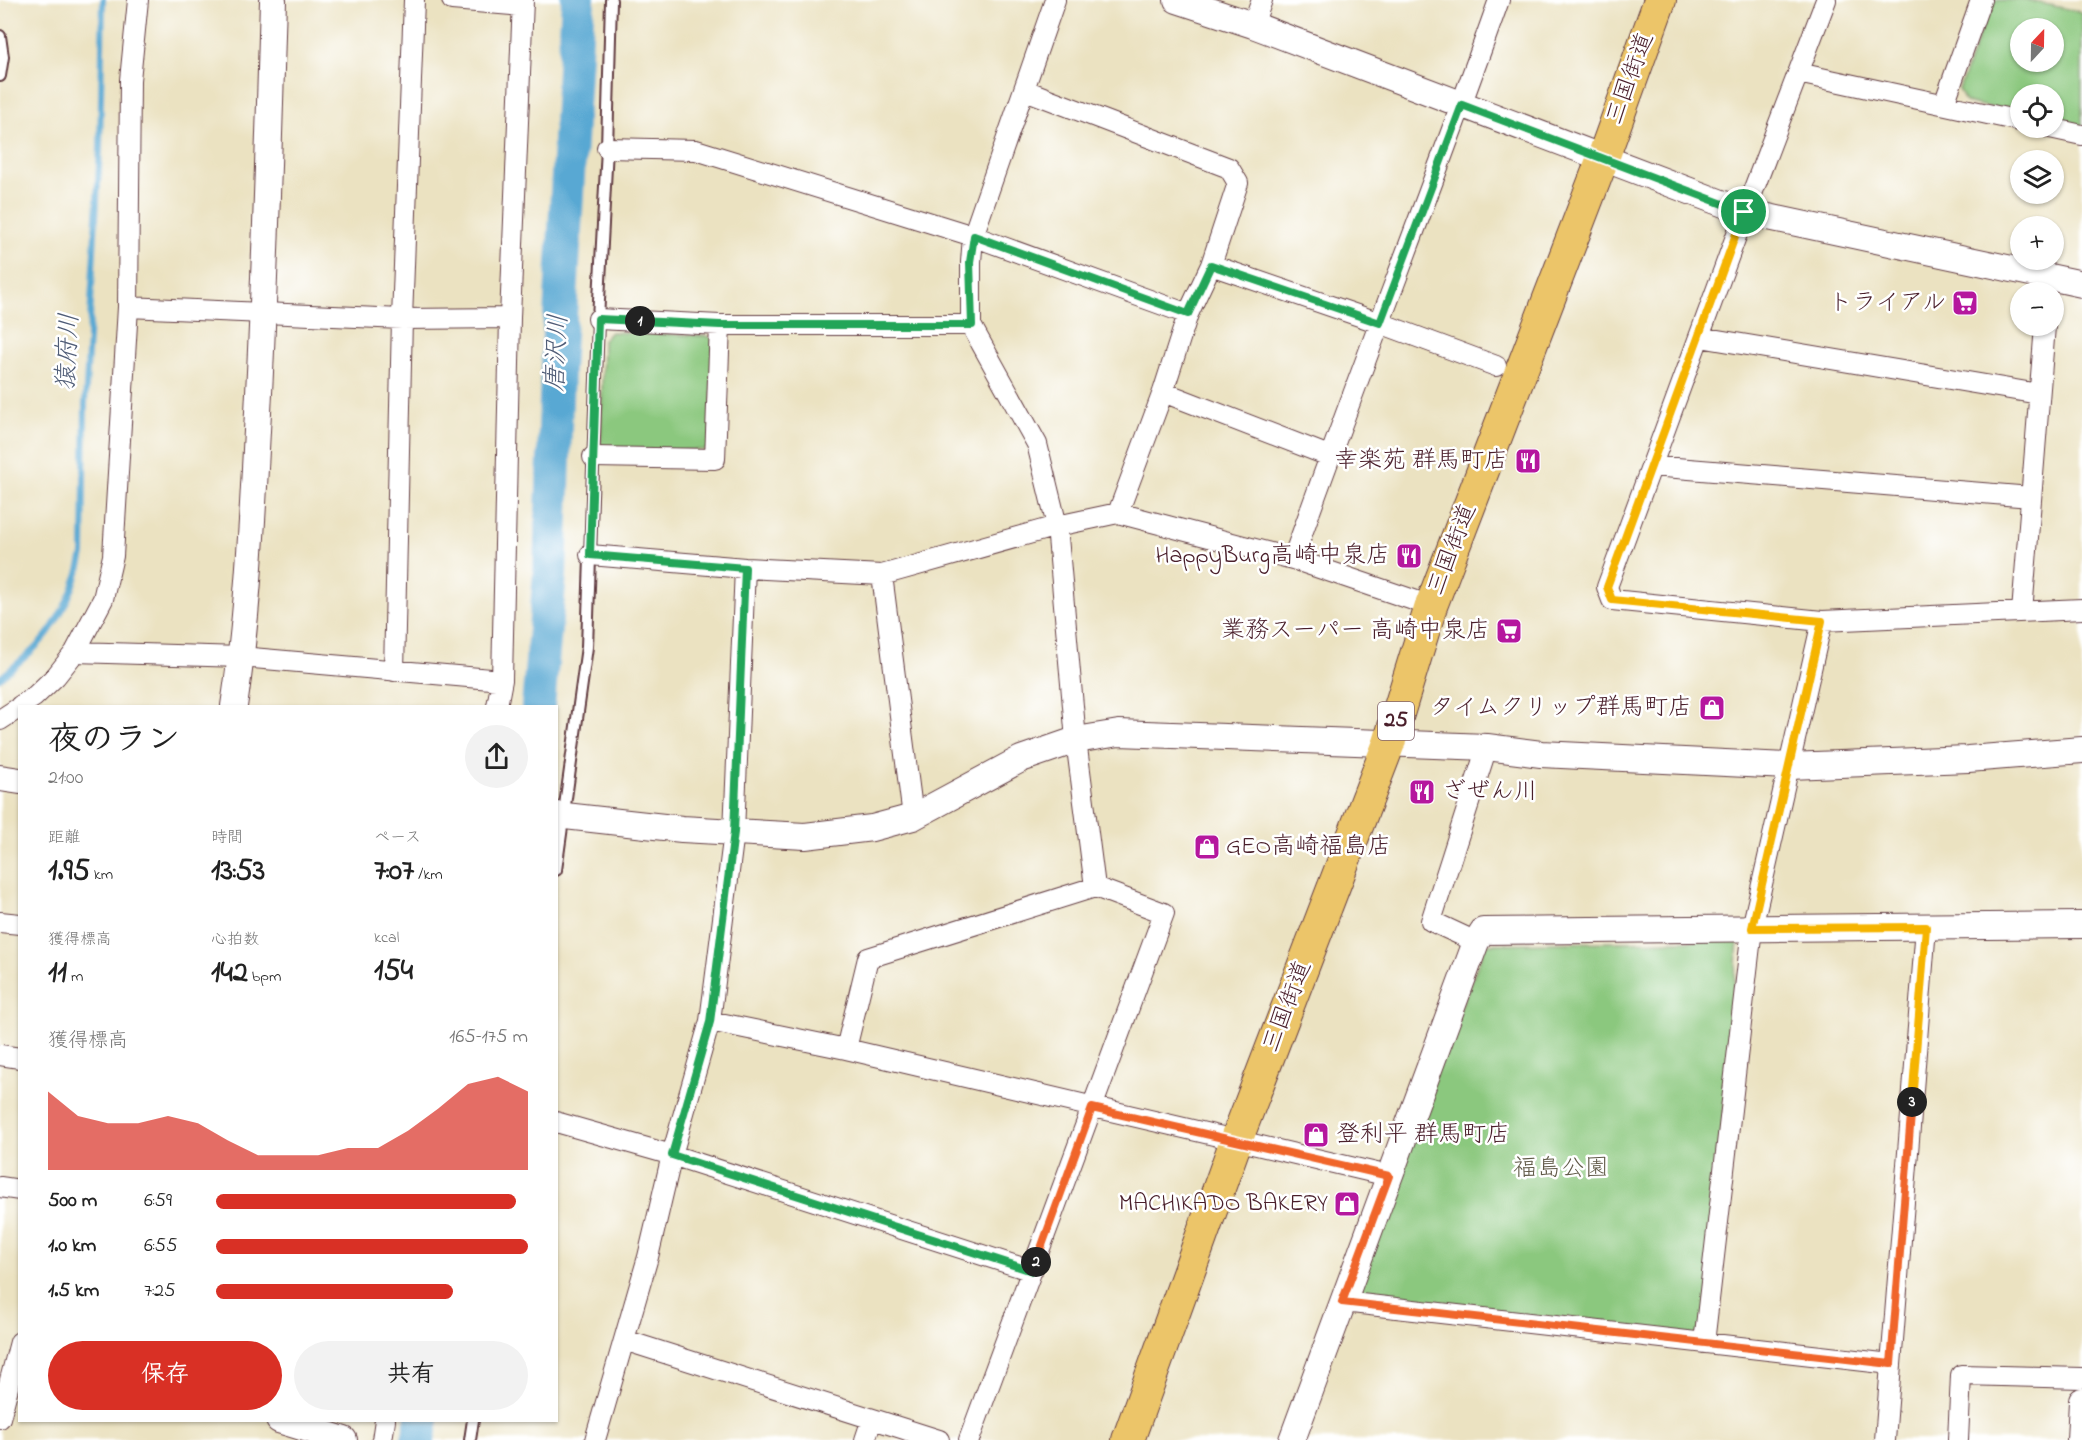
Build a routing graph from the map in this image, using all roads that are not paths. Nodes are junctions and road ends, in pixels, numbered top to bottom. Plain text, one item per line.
1 (138, 0) edge
2 (273, 0) edge
3 (414, 0) edge
4 (452, 0) edge
5 (611, 0) edge
6 (1055, 0) edge
7 (1177, 0) edge
8 (1262, 0) edge
9 (1499, 0) edge
10 (1660, 0) edge
11 (1826, 0) edge
12 (1981, 0) edge
13 (523, 3) edge
14 (1253, 25) junction
15 (0, 36) edge
16 (1798, 73) junction
17 (0, 76) edge
18 (1025, 90) junction
19 (1944, 104) junction
20 (1462, 105) junction
21 (2010, 119) edge
22 (2064, 131) edge
23 (2082, 135) edge
24 (607, 148) junction
25 (1603, 158) junction
26 (1744, 212) junction
27 (974, 236) junction
28 (1211, 265) junction
29 (2036, 282) edge
30 (2082, 284) edge
31 (2064, 285) edge
32 (128, 307) junction
33 (264, 314) junction
34 (1188, 314) junction
35 (510, 318) junction
36 (402, 319) junction
37 (598, 319) junction
38 (1380, 323) junction
39 (720, 325) junction
40 (972, 325) junction
41 (2044, 336) edge
42 (1700, 337) junction
43 (1496, 366) dead end
44 (1163, 392) junction
45 (2039, 394) junction
46 (1329, 456) junction
47 (593, 457) junction
48 (1652, 466) junction
49 (2031, 497) junction
50 (1118, 513) junction
51 (1057, 526) junction
52 (590, 555) junction
53 (1293, 559) junction
54 (745, 568) junction
55 (882, 575) junction
56 (1431, 606) junction
57 (2082, 609) edge
58 (2022, 612) junction
59 (1822, 621) junction
60 (75, 652) junction
61 (241, 657) junction
62 (394, 671) junction
63 (502, 680) junction
64 (23, 705) edge
65 (234, 705) edge
66 (497, 705) edge
67 (18, 708) edge
68 (0, 720) edge
69 (1076, 740) junction
70 (1389, 742) junction
71 (1487, 747) junction
72 (2082, 750) edge
73 (1790, 766) junction
74 (0, 778) edge
75 (18, 781) edge
76 (560, 815) edge
77 (913, 816) junction
78 (734, 832) junction
79 (558, 842) edge
80 (1095, 887) junction
81 (0, 922) edge
82 (18, 924) edge
83 (2082, 925) edge
84 (1926, 927) junction
85 (1752, 928) junction
86 (1476, 942) junction
87 (710, 1022) junction
88 (846, 1049) junction
89 (0, 1055) edge
90 (18, 1058) edge
91 (1092, 1108) junction
92 (558, 1123) edge
93 (1236, 1141) junction
94 (672, 1155) junction
95 (1389, 1176) junction
96 (0, 1187) edge
97 (18, 1190) edge
98 (1032, 1271) junction
99 (1342, 1302) junction
100 (624, 1340) junction
101 (1704, 1343) junction
102 (14, 1346) edge
103 (1891, 1364) junction
104 (2082, 1378) edge
105 (2082, 1401) edge
106 (0, 1418) edge
107 (872, 1419) junction
108 (286, 1422) edge
109 (385, 1422) edge
110 (473, 1422) edge
111 (344, 1440) edge
112 (382, 1440) edge
113 (470, 1440) edge
114 (596, 1440) edge
115 (865, 1440) edge
116 (939, 1440) edge
117 (969, 1440) edge
118 (1128, 1440) edge
119 (1292, 1440) edge
120 (1885, 1440) edge
121 (1958, 1440) edge
122 (2080, 1440) edge

1 - 32 street
2 - 33 street
3 - 36 street
4 - 13 street
5 - 24 lane
6 - 18 street
7 - 14 street
8 - 14 street
9 - 20 street
10 - 25 main road, 三国街道 / 25
11 - 16 street
12 - 19 street
13 - 35 street
14 - 20 street
15 - 17 lane
16 - 19 street
16 - 26 street
18 - 27 street
18 - 28 street
19 - 21 street
20 - 25 street
20 - 38 street
22 - 23 street
24 - 27 street
24 - 37 lane
25 - 26 street
25 - 56 main road, 三国街道 / 25
26 - 29 street
26 - 42 street
27 - 34 street
27 - 40 street
28 - 34 street
28 - 38 street
30 - 31 street
32 - 33 street
32 - 60 street
33 - 36 street
33 - 61 street
34 - 44 street
35 - 36 street
35 - 63 street
36 - 62 street
37 - 39 street
37 - 47 lane
38 - 43 street
38 - 46 street
39 - 40 street
39 - 47 street
40 - 51 street
41 - 45 street
42 - 45 street
42 - 48 street
44 - 46 street
44 - 50 street
45 - 49 street
46 - 53 street
47 - 52 lane
48 - 49 street
48 - 59 street
49 - 58 street
50 - 51 street
50 - 53 street
51 - 55 street
51 - 69 street
52 - 54 street
52 - 76 lane
53 - 56 street
54 - 55 street
54 - 78 street
55 - 77 street
56 - 70 main road, 三国街道 / 25
57 - 58 street
58 - 59 street
59 - 73 street
60 - 61 street
60 - 64 street
61 - 62 street
61 - 65 street
62 - 63 street
63 - 66 street
67 - 68 street
69 - 70 street
69 - 77 street
69 - 80 street
70 - 71 street
70 - 93 main road, 三国街道 / 25
71 - 73 street
71 - 86 street
72 - 73 street
73 - 85 street
74 - 75 street
76 - 78 street
76 - 79 lane
77 - 78 street
78 - 87 street
80 - 88 street
80 - 91 street
81 - 82 street
83 - 84 street
84 - 85 street
84 - 103 street
85 - 86 street
85 - 101 street
86 - 95 street
87 - 88 street
87 - 94 street
88 - 91 street
89 - 90 street
91 - 93 street
91 - 98 street
92 - 94 street
93 - 95 street
93 - 118 main road, 三国街道 / 25
94 - 98 street
94 - 100 street
95 - 99 street
96 - 97 street
98 - 117 street
99 - 101 street
99 - 119 street
100 - 107 street
100 - 114 street
101 - 103 street
102 - 106 street
103 - 120 street
104 - 121 street
105 - 122 street
107 - 115 street
107 - 116 street
108 - 111 street
109 - 112 street
110 - 113 lane

